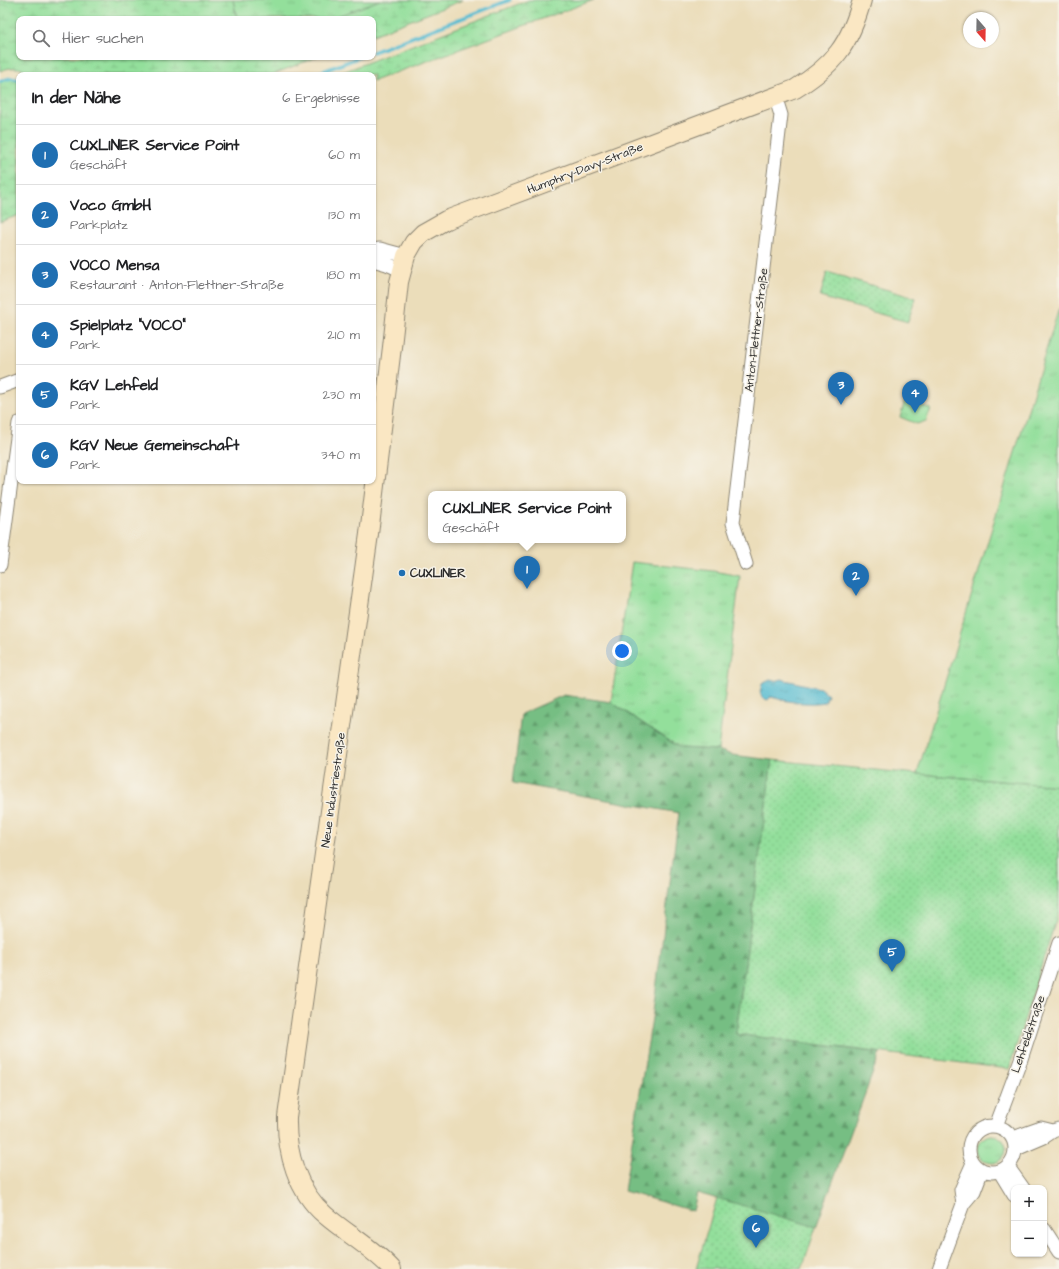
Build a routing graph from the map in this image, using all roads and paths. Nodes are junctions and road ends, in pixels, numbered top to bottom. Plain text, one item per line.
1 (856, 0) edge
2 (862, 0) edge
3 (775, 96) junction
4 (376, 250) edge
5 (376, 261) edge
6 (404, 263) junction
7 (16, 381) edge
8 (0, 387) edge
9 (16, 445) edge
10 (376, 477) edge
11 (375, 484) edge
12 (746, 564) dead end
13 (0, 565) edge
14 (1059, 943) edge
15 (996, 1126) junction
16 (1056, 1130) edge
17 (1015, 1143) junction
18 (977, 1167) junction
19 (1004, 1169) junction
20 (1020, 1185) edge
21 (1011, 1187) edge
22 (1047, 1234) edge
23 (1059, 1252) edge
24 (392, 1269) edge
25 (939, 1269) edge

1 - 3 street, Humphry-Davy-Straße
2 - 3 street, Humphry-Davy-Straße
3 - 6 street, Humphry-Davy-Straße
3 - 12 street, Anton-Flettner-Straße
4 - 6 street
5 - 6 street
6 - 10 street, Neue Industriestraße
7 - 8 street
9 - 13 street
11 - 24 street, Neue Industriestraße
14 - 15 street, Lehfeldstraße
15 - 17 street
15 - 18 street
16 - 17 street
17 - 19 street
18 - 19 street
18 - 25 street
19 - 20 street
19 - 21 street
22 - 23 street

